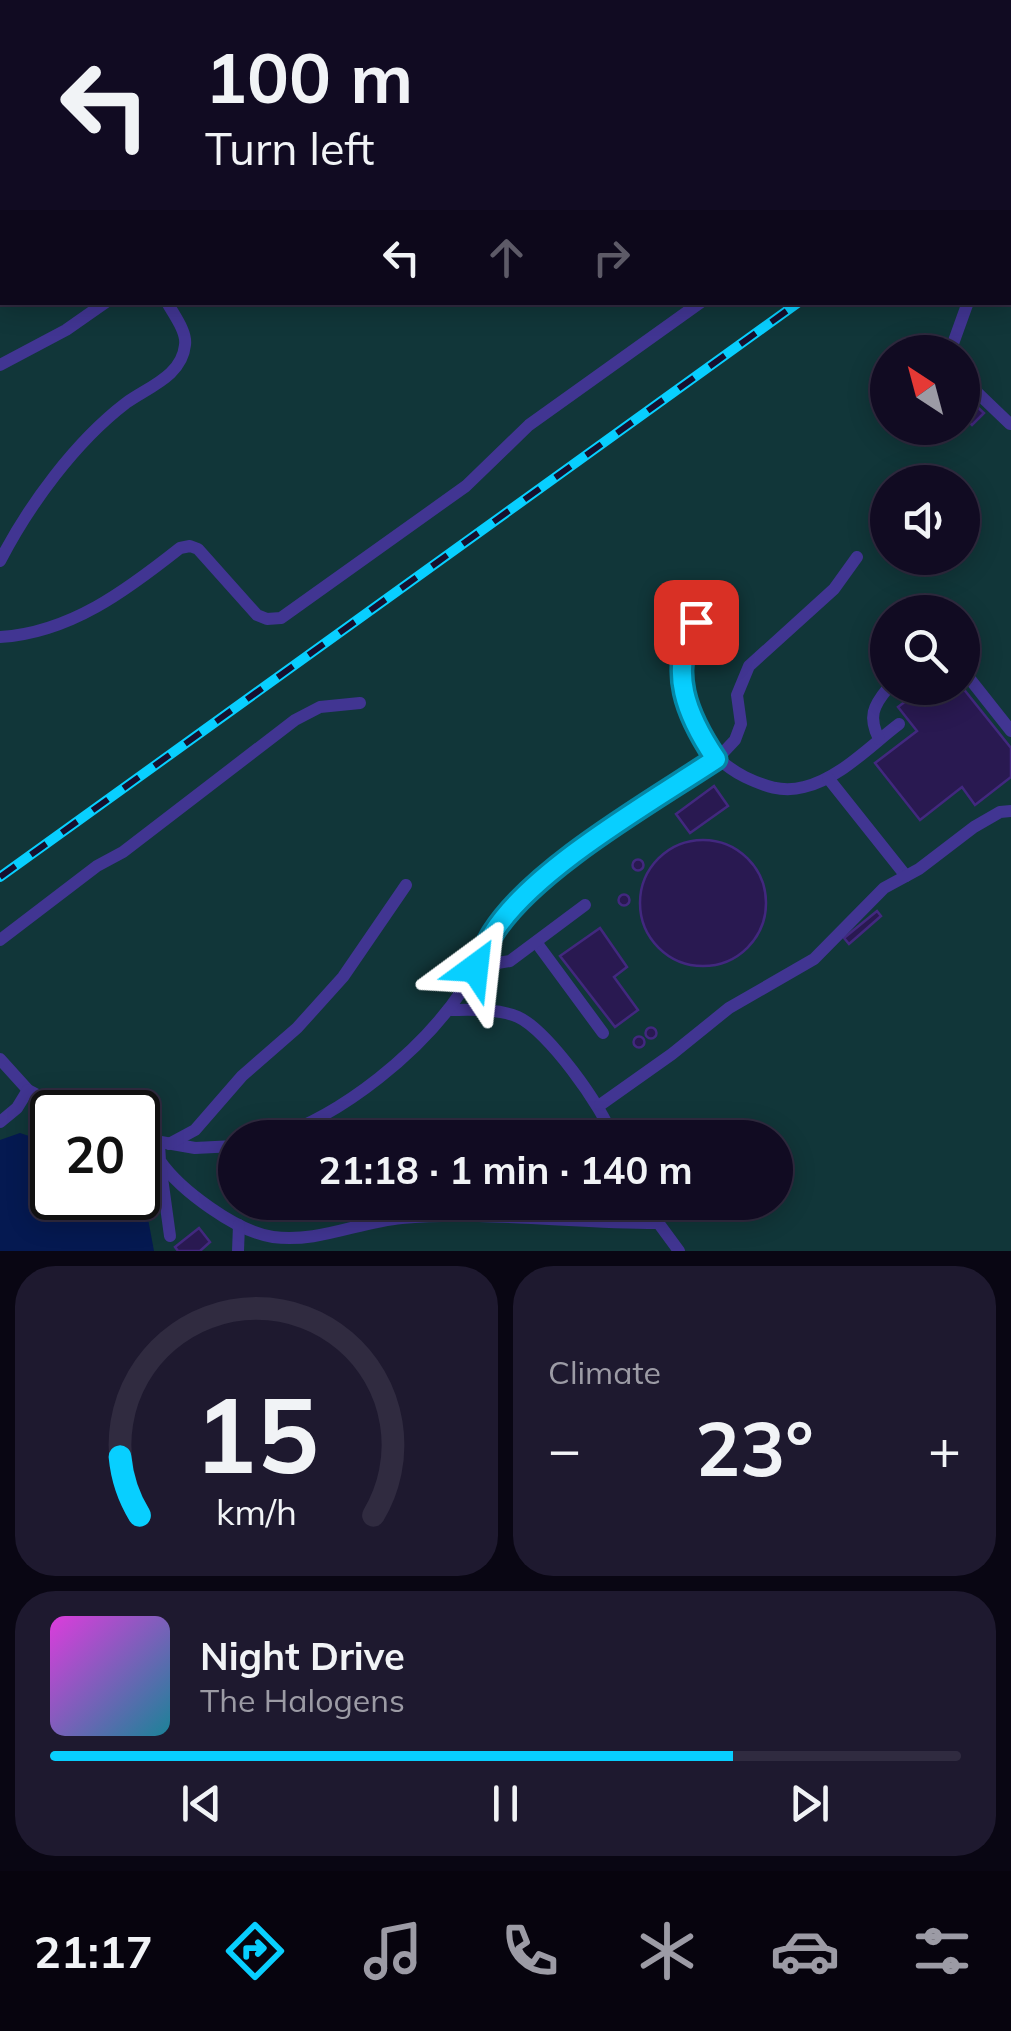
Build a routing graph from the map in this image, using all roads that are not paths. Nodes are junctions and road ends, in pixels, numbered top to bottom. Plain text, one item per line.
1 (102, 305) edge
2 (168, 305) edge
3 (697, 305) edge
4 (967, 305) edge
5 (956, 335) edge
6 (0, 365) edge
7 (980, 395) edge
8 (1010, 424) edge
9 (857, 557) dead end
10 (0, 561) edge
11 (696, 622) dead end
12 (0, 636) edge
13 (980, 691) edge
14 (360, 703) dead end
15 (877, 705) edge
16 (898, 724) dead end
17 (1011, 730) edge
18 (879, 739) junction
19 (716, 759) junction
20 (828, 778) junction
21 (1011, 811) edge
22 (906, 876) junction
23 (406, 885) dead end
24 (585, 905) dead end
25 (0, 940) edge
26 (536, 942) junction
27 (475, 968) junction
28 (448, 1010) junction
29 (603, 1033) dead end
30 (0, 1059) edge
31 (28, 1090) joint
32 (600, 1105) junction
33 (314, 1120) edge
34 (606, 1120) edge
35 (0, 1122) edge
36 (160, 1143) edge
37 (164, 1144) junction
38 (218, 1147) edge
39 (160, 1161) junction
40 (654, 1220) edge
41 (656, 1223) junction
42 (239, 1225) junction
43 (170, 1236) dead end
44 (238, 1251) edge
45 (678, 1251) edge

1 - 6 lane
2 - 10 lane
3 - 12 lane
4 - 5 lane
7 - 8 lane
9 - 19 lane
11 - 19 lane
13 - 17 lane
14 - 25 lane
15 - 18 lane
16 - 18 lane
18 - 20 lane
19 - 20 lane
19 - 27 lane
20 - 22 lane
21 - 22 lane
22 - 32 lane
23 - 37 lane
24 - 26 lane
26 - 27 lane
26 - 29 lane
27 - 28 lane
28 - 32 lane
28 - 33 lane
30 - 31 lane
31 - 35 lane
32 - 34 lane
36 - 37 lane
37 - 38 lane
37 - 39 lane
39 - 42 lane
39 - 43 lane
40 - 41 lane
41 - 42 lane
41 - 45 lane
42 - 44 lane

